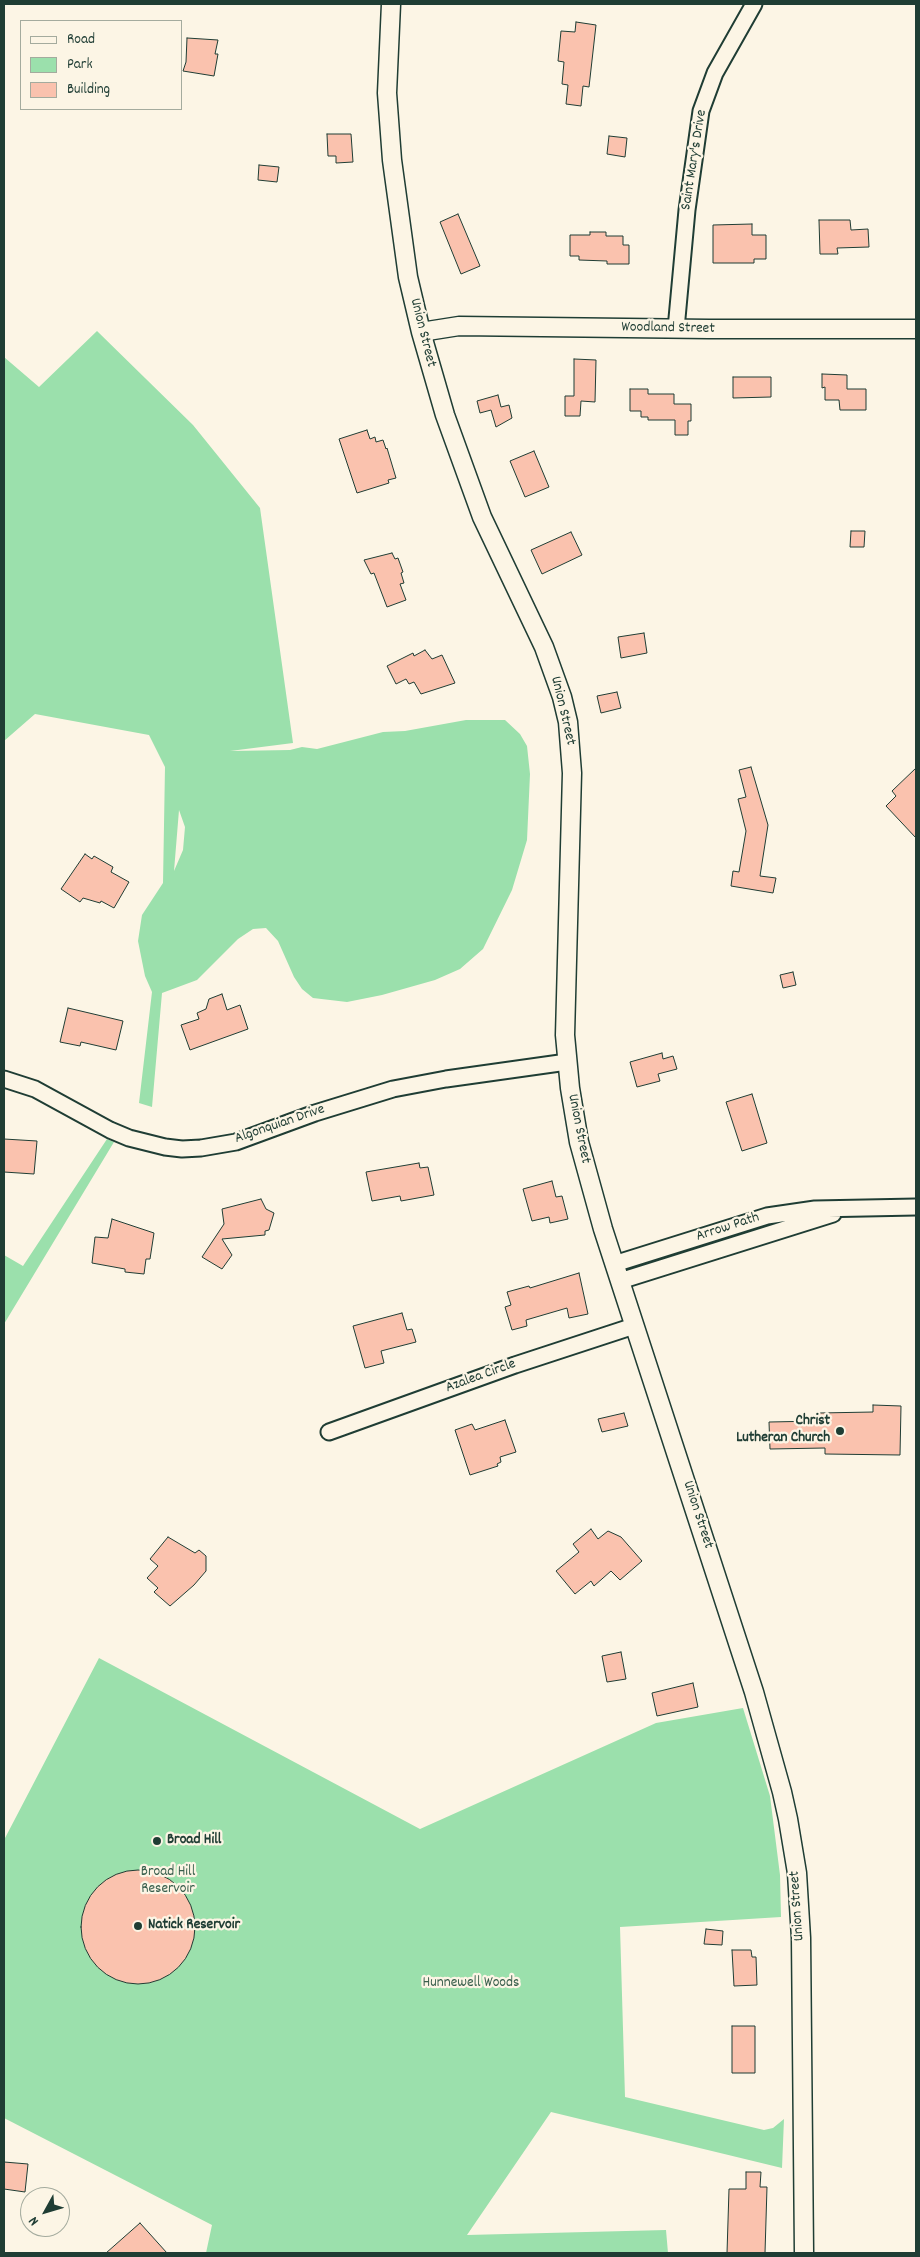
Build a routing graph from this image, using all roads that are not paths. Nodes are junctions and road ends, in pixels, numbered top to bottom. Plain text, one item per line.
1 (391, 4) edge
2 (754, 4) edge
3 (916, 328) edge
4 (676, 329) junction
5 (420, 332) junction
6 (567, 1062) junction
7 (4, 1079) edge
8 (916, 1207) edge
9 (846, 1210) junction
10 (614, 1264) junction
11 (620, 1281) junction
12 (634, 1326) junction
13 (329, 1432) dead end
14 (804, 2253) edge

1 - 5 street, Union Street
2 - 4 street, Saint Mary's Drive
3 - 4 street, Woodland Street
4 - 5 street, Woodland Street
5 - 6 street, Union Street
6 - 7 street, Algonquian Drive
6 - 10 street, Union Street
8 - 9 street, Arrow Path
9 - 10 street, Arrow Path
9 - 11 street, Arrow Path
10 - 11 street, Union Street
11 - 12 street, Union Street
12 - 13 street, Azalea Circle
12 - 14 street, Union Street

